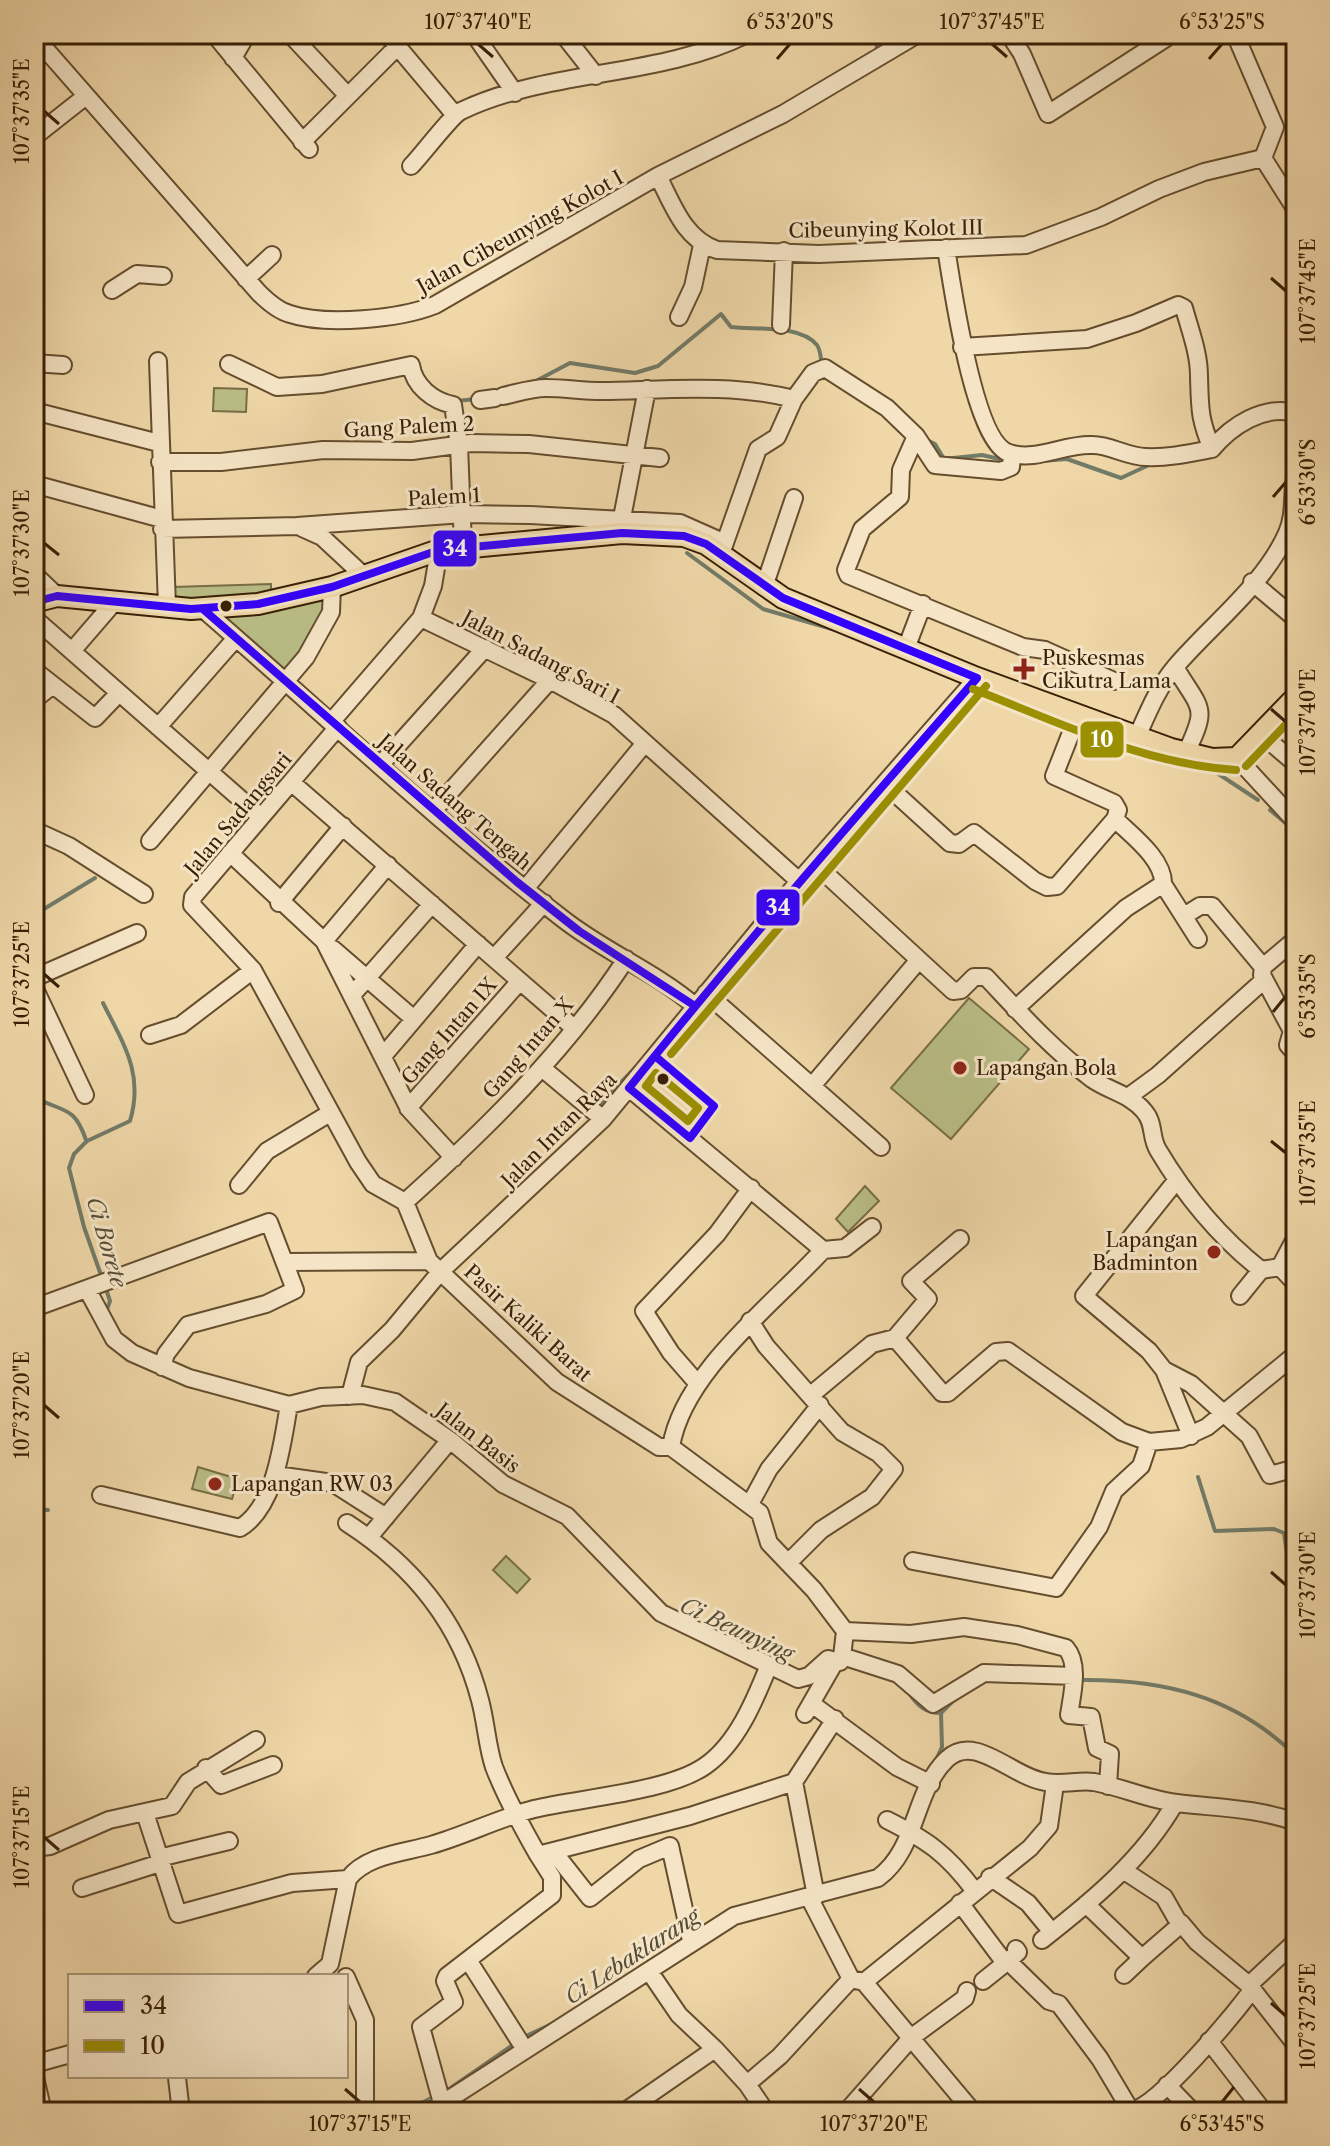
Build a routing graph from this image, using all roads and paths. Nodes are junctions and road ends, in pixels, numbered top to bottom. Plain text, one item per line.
1 (214, 34) edge
2 (247, 34) edge
3 (290, 34) edge
4 (474, 34) edge
5 (563, 34) edge
6 (747, 34) edge
7 (1009, 34) edge
8 (1164, 34) edge
9 (1235, 34) edge
10 (34, 36) edge
11 (908, 37) edge
12 (393, 40) edge
13 (233, 58) junction
14 (596, 76) junction
15 (515, 93) junction
16 (86, 96) junction
17 (348, 96) junction
18 (455, 115) junction
19 (34, 137) edge
20 (1263, 158) junction
21 (411, 166) dead end
22 (658, 176) junction
23 (1296, 210) edge
24 (702, 245) junction
25 (946, 248) junction
26 (784, 251) junction
27 (272, 255) dead end
28 (163, 276) dead end
29 (246, 279) junction
30 (112, 290) dead end
31 (679, 317) dead end
32 (781, 325) dead end
33 (962, 347) junction
34 (34, 363) edge
35 (229, 364) dead end
36 (63, 365) dead end
37 (158, 366) dead end
38 (647, 389) junction
39 (492, 398) dead end
40 (794, 399) junction
41 (34, 411) edge
42 (1296, 413) edge
43 (916, 436) junction
44 (159, 443) junction
45 (459, 445) junction
46 (1212, 449) junction
47 (634, 454) junction
48 (1012, 454) junction
49 (660, 458) dead end
50 (160, 462) junction
51 (1296, 473) edge
52 (34, 484) edge
53 (794, 498) dead end
54 (463, 514) junction
55 (622, 518) junction
56 (162, 524) junction
57 (297, 526) junction
58 (463, 546) junction
59 (723, 549) junction
60 (439, 550) junction
61 (34, 574) edge
62 (364, 576) junction
63 (1252, 582) junction
64 (332, 587) junction
65 (764, 587) junction
66 (57, 596) junction
67 (116, 600) junction
68 (34, 602) edge
69 (923, 604) junction
70 (167, 606) junction
71 (204, 610) junction
72 (34, 618) edge
73 (421, 618) junction
74 (1296, 619) edge
75 (236, 638) junction
76 (907, 646) junction
77 (485, 648) junction
78 (72, 651) junction
79 (1175, 667) junction
80 (34, 670) edge
81 (977, 678) junction
82 (550, 680) junction
83 (1114, 681) dead end
84 (285, 682) junction
85 (53, 685) junction
86 (119, 693) junction
87 (1296, 697) edge
88 (34, 700) edge
89 (1078, 715) junction
90 (335, 724) junction
91 (158, 727) junction
92 (1261, 734) junction
93 (1137, 737) junction
94 (645, 743) junction
95 (1186, 753) junction
96 (1237, 758) junction
97 (381, 764) junction
98 (1296, 764) edge
99 (209, 772) junction
100 (291, 782) junction
101 (885, 784) junction
102 (433, 811) junction
103 (261, 817) junction
104 (1115, 819) junction
105 (1296, 822) edge
106 (343, 826) junction
107 (36, 835) edge
108 (150, 841) dead end
109 (230, 853) junction
110 (815, 864) junction
111 (388, 865) junction
112 (799, 881) junction
113 (1163, 884) junction
114 (525, 889) junction
115 (144, 894) dead end
116 (279, 903) junction
117 (544, 903) junction
118 (432, 904) junction
119 (1184, 916) junction
120 (137, 933) dead end
121 (1198, 939) dead end
122 (1296, 939) edge
123 (325, 942) junction
124 (478, 944) junction
125 (494, 958) junction
126 (626, 959) junction
127 (918, 961) junction
128 (253, 970) junction
129 (1263, 974) junction
130 (34, 978) edge
131 (367, 978) junction
132 (520, 981) junction
133 (34, 987) edge
134 (353, 994) junction
135 (700, 1000) junction
136 (1015, 1009) junction
137 (414, 1019) junction
138 (574, 1028) junction
139 (150, 1035) dead end
140 (1296, 1054) edge
141 (383, 1056) junction
142 (542, 1068) junction
143 (812, 1086) junction
144 (629, 1088) junction
145 (85, 1095) dead end
146 (1128, 1097) junction
147 (408, 1108) junction
148 (330, 1113) junction
149 (603, 1119) junction
150 (881, 1147) dead end
151 (454, 1158) junction
152 (1176, 1181) junction
153 (239, 1185) dead end
154 (751, 1188) junction
155 (405, 1202) junction
156 (872, 1227) dead end
157 (1296, 1237) edge
158 (960, 1239) dead end
159 (823, 1250) junction
160 (287, 1262) junction
161 (435, 1266) junction
162 (1280, 1267) junction
163 (1261, 1270) junction
164 (1296, 1284) edge
165 (96, 1286) junction
166 (1240, 1296) dead end
167 (34, 1308) edge
168 (750, 1321) junction
169 (895, 1338) junction
170 (1296, 1354) edge
171 (163, 1364) junction
172 (1164, 1370) junction
173 (698, 1384) junction
174 (350, 1396) junction
175 (815, 1400) junction
176 (289, 1405) junction
177 (1225, 1415) junction
178 (1191, 1436) junction
179 (450, 1440) junction
180 (1149, 1442) junction
181 (671, 1447) junction
182 (1296, 1468) edge
183 (276, 1475) junction
184 (101, 1495) dead end
185 (750, 1504) junction
186 (386, 1517) junction
187 (347, 1523) dead end
188 (369, 1537) junction
189 (913, 1561) dead end
190 (788, 1563) junction
191 (845, 1631) junction
192 (840, 1659) junction
193 (769, 1665) junction
194 (1074, 1676) junction
195 (835, 1719) junction
196 (256, 1740) dead end
197 (273, 1765) dead end
198 (206, 1768) junction
199 (794, 1782) junction
200 (927, 1782) junction
201 (1055, 1784) junction
202 (1108, 1786) junction
203 (1175, 1803) junction
204 (145, 1813) junction
205 (515, 1814) junction
206 (887, 1820) dead end
207 (1296, 1822) edge
208 (908, 1831) junction
209 (229, 1841) dead end
210 (34, 1848) edge
211 (545, 1853) junction
212 (159, 1860) junction
213 (1123, 1870) junction
214 (990, 1877) junction
215 (348, 1879) junction
216 (82, 1888) dead end
217 (974, 1890) junction
218 (814, 1894) junction
219 (960, 1903) junction
220 (1086, 1904) junction
221 (1181, 1923) junction
222 (690, 1937) junction
223 (1296, 1941) edge
224 (1010, 1958) junction
225 (1142, 1958) junction
226 (468, 1960) junction
227 (330, 1964) junction
228 (649, 1971) junction
229 (318, 1974) edge
230 (343, 1974) edge
231 (1124, 1975) dead end
232 (858, 1980) junction
233 (348, 1981) edge
234 (983, 1981) dead end
235 (1251, 1987) junction
236 (967, 1991) dead end
237 (912, 2037) junction
238 (1209, 2041) junction
239 (521, 2043) junction
240 (1296, 2045) edge
241 (715, 2049) junction
242 (68, 2055) edge
243 (34, 2064) edge
244 (34, 2073) edge
245 (177, 2078) dead end
246 (747, 2084) junction
247 (1167, 2085) junction
248 (437, 2101) edge
249 (364, 2108) edge
250 (181, 2109) edge
251 (964, 2109) edge
252 (43, 2112) edge
253 (624, 2112) edge
254 (766, 2112) edge
255 (846, 2112) edge
256 (1193, 2112) edge
257 (1264, 2112) edge

1 - 13 street
2 - 13 street
3 - 17 street
4 - 15 street
5 - 14 street
6 - 14 street
7 - 8 street
9 - 20 street
10 - 16 street, Jalan Cibeunying Kolot I
11 - 22 street, Jalan Cibeunying Kolot I
12 - 17 street
12 - 18 street
13 - 17 street
14 - 15 street
15 - 18 street
16 - 19 street
16 - 29 street, Jalan Cibeunying Kolot I
18 - 21 street
20 - 23 street
20 - 25 street, Cibeunying Kolot III
22 - 24 street
22 - 29 street, Jalan Cibeunying Kolot I
24 - 26 street, Cibeunying Kolot III
24 - 31 street
25 - 26 street, Cibeunying Kolot III
25 - 33 street
26 - 32 street
27 - 29 street
28 - 30 street
33 - 46 street
33 - 48 street
34 - 36 street
35 - 45 street
37 - 44 street
38 - 39 street
38 - 40 street
38 - 47 street
40 - 43 street
40 - 59 street
41 - 44 street
42 - 46 street
43 - 48 street
43 - 69 street
44 - 50 street
45 - 47 street, Gang Palem 2
45 - 50 street, Gang Palem 2
45 - 54 street
46 - 48 street
47 - 49 street, Gang Palem 2
47 - 55 street
50 - 56 street
51 - 63 street
52 - 56 street, Palem 1
53 - 65 street
54 - 55 street, Palem 1
54 - 57 street, Palem 1
54 - 58 street
55 - 59 street, Palem 1
56 - 57 street, Palem 1
56 - 70 street
57 - 62 street
58 - 59 main road
58 - 60 main road
59 - 65 main road
60 - 62 main road
60 - 73 street
61 - 66 street
62 - 64 main road
63 - 74 street
63 - 79 street
64 - 71 main road
64 - 84 street
65 - 76 main road
66 - 67 main road
66 - 68 main road
67 - 70 main road
67 - 78 street
69 - 76 street
69 - 83 street
70 - 71 main road
71 - 75 street, Jalan Sadang Tengah
72 - 78 street
73 - 77 street, Jalan Sadang Sari I
73 - 90 street, Jalan Sadangsari
75 - 84 street, Jalan Sadang Tengah
75 - 91 street
76 - 81 main road
77 - 82 street, Jalan Sadang Sari I
77 - 97 street
78 - 86 street
79 - 93 street
79 - 95 street
80 - 85 street
81 - 89 main road
81 - 101 street, Jalan Intan Raya
82 - 94 street, Jalan Sadang Sari I
82 - 102 street
84 - 90 street, Jalan Sadang Tengah
84 - 99 street
85 - 86 street
85 - 88 street
86 - 91 street
87 - 92 main road
89 - 93 main road
89 - 104 street
90 - 97 street, Jalan Sadang Tengah
90 - 100 street, Jalan Sadangsari
91 - 99 street
92 - 96 main road
92 - 98 street
93 - 95 main road
94 - 112 street, Jalan Sadang Sari I
94 - 114 street
95 - 96 main road
96 - 105 street
97 - 102 street, Jalan Sadang Tengah
99 - 103 street
99 - 108 street
100 - 103 street, Jalan Sadangsari
100 - 106 street
101 - 104 street
101 - 110 street, Jalan Intan Raya
102 - 114 street, Jalan Sadang Tengah
103 - 109 street, Jalan Sadangsari
104 - 113 street
106 - 111 street
106 - 116 street
107 - 115 street
109 - 116 street
109 - 128 street, Jalan Sadangsari
110 - 112 street, Jalan Intan Raya
110 - 127 street
111 - 118 street
111 - 123 street
112 - 135 street, Jalan Intan Raya
113 - 119 street
113 - 136 street
114 - 117 street, Jalan Sadang Tengah
116 - 123 street
117 - 125 street
117 - 126 street, Jalan Sadang Tengah
118 - 124 street
118 - 131 street
119 - 121 street
119 - 129 street
120 - 130 street
122 - 129 street
123 - 131 street
123 - 134 street
124 - 125 street
124 - 137 street
125 - 132 street
126 - 135 street, Jalan Sadang Tengah
126 - 138 street, Gang Intan X
127 - 136 street
127 - 143 street
128 - 139 street
128 - 148 street
129 - 140 street
129 - 146 street
131 - 134 street
131 - 137 street
132 - 138 street
132 - 147 street, Gang Intan IX
133 - 145 street
134 - 141 street
135 - 143 street, Jalan Sadang Tengah
135 - 144 street, Jalan Intan Raya
136 - 146 street
137 - 141 street
138 - 142 street, Gang Intan X
141 - 147 street
142 - 149 street
142 - 151 street, Gang Intan X
143 - 150 street, Jalan Sadang Tengah
144 - 149 street, Jalan Intan Raya
144 - 154 street
146 - 152 street
147 - 151 street
148 - 153 street
148 - 155 street
149 - 161 street, Jalan Intan Raya
151 - 155 street, Gang Intan X
152 - 163 street
152 - 172 street
154 - 159 street
154 - 173 street
155 - 161 street
156 - 159 street
157 - 162 street
158 - 169 street
159 - 168 street
160 - 161 street
160 - 165 street
160 - 171 street
161 - 174 street, Jalan Intan Raya
161 - 181 street, Pasir Kaliki Barat
162 - 163 street
162 - 164 street
163 - 166 street
165 - 167 street
165 - 171 street, Jalan Basis
168 - 173 street
168 - 175 street
169 - 175 street
169 - 180 street
170 - 177 street
171 - 176 street, Jalan Basis
172 - 177 street
172 - 178 street
173 - 181 street
174 - 176 street, Jalan Basis
174 - 179 street, Jalan Basis
175 - 185 street
175 - 190 street
176 - 183 street
177 - 178 street
177 - 182 street
178 - 180 street
179 - 186 street
179 - 193 street, Jalan Basis
180 - 189 street
181 - 185 street, Pasir Kaliki Barat
183 - 184 street
183 - 186 street
185 - 190 street
186 - 188 street
187 - 188 street
188 - 205 street
190 - 191 street
191 - 192 street
191 - 194 street
192 - 193 street, Jalan Basis
192 - 194 street
192 - 195 street
193 - 205 street
194 - 202 street
195 - 199 street
195 - 200 street
196 - 198 street
197 - 198 street
198 - 204 street
199 - 211 street
199 - 218 street
200 - 201 street
200 - 208 street
201 - 202 street
201 - 214 street
202 - 203 street
203 - 207 street
203 - 213 street
204 - 210 street
204 - 212 street
205 - 211 street
205 - 215 street
206 - 208 street
208 - 217 street
208 - 218 street
209 - 212 street
211 - 222 street
211 - 226 street
212 - 215 street
212 - 216 street
213 - 220 street
213 - 221 street
214 - 217 street
214 - 220 street
215 - 227 street
217 - 219 street
218 - 222 street
218 - 232 street
219 - 224 street
219 - 232 street
220 - 225 street
221 - 225 street
221 - 235 street
222 - 228 street
223 - 235 street
224 - 234 street
224 - 247 street
225 - 231 street
226 - 239 street
226 - 248 street
227 - 229 street
227 - 230 street
228 - 239 street
228 - 241 street
232 - 237 street
232 - 246 street
233 - 249 street
235 - 238 street
235 - 240 street
236 - 237 street
237 - 251 street
237 - 255 street
238 - 247 street
238 - 257 street
239 - 248 street
241 - 246 street
241 - 253 street
242 - 243 street
244 - 252 street
245 - 250 street
246 - 254 street
247 - 256 street

